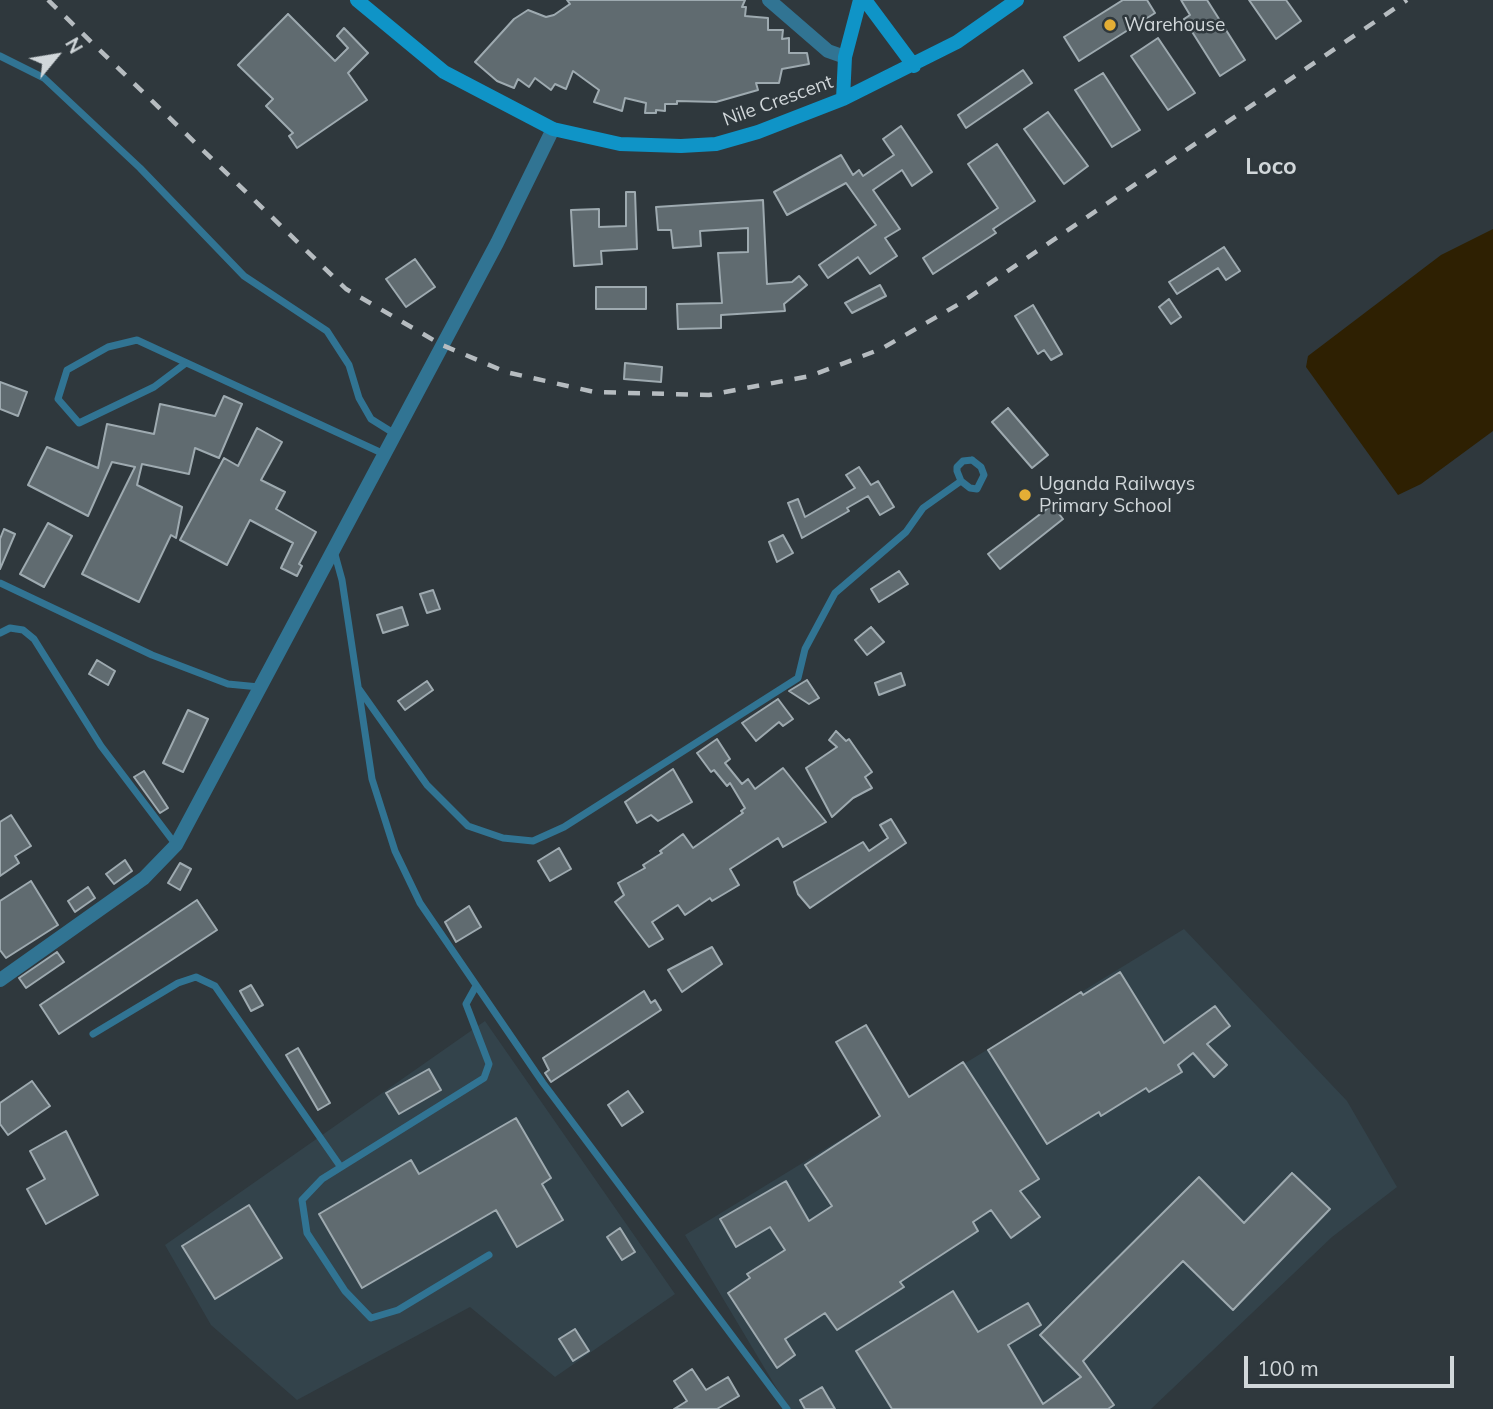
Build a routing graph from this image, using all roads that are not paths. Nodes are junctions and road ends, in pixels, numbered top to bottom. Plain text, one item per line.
1 (357, 0) edge
2 (769, 0) edge
3 (862, 0) edge
4 (1017, 0) edge
5 (0, 56) edge
6 (845, 57) junction
7 (914, 65) junction
8 (844, 99) junction
9 (553, 129) junction
10 (186, 363) junction
11 (395, 434) junction
12 (384, 454) junction
13 (961, 481) dead end
14 (333, 549) junction
15 (0, 583) edge
16 (0, 633) edge
17 (357, 685) junction
18 (260, 687) junction
19 (176, 845) junction
20 (0, 980) edge
21 (476, 986) junction
22 (93, 1034) dead end
23 (340, 1167) junction
24 (488, 1255) dead end
25 (787, 1409) edge

1 - 9 street, Nile Crescent
2 - 6 street
3 - 6 street
3 - 7 street
4 - 7 street, Nile Crescent
5 - 11 lane
6 - 8 street
7 - 8 street, Nile Crescent
8 - 9 street, Nile Crescent
9 - 11 street
10 - 10 lane
10 - 12 lane
11 - 12 street
12 - 14 street
13 - 17 lane
14 - 17 lane
14 - 18 street
15 - 18 lane
16 - 19 lane
17 - 21 lane
18 - 19 street
19 - 20 street
21 - 23 lane
21 - 25 lane
22 - 23 lane
23 - 24 lane

